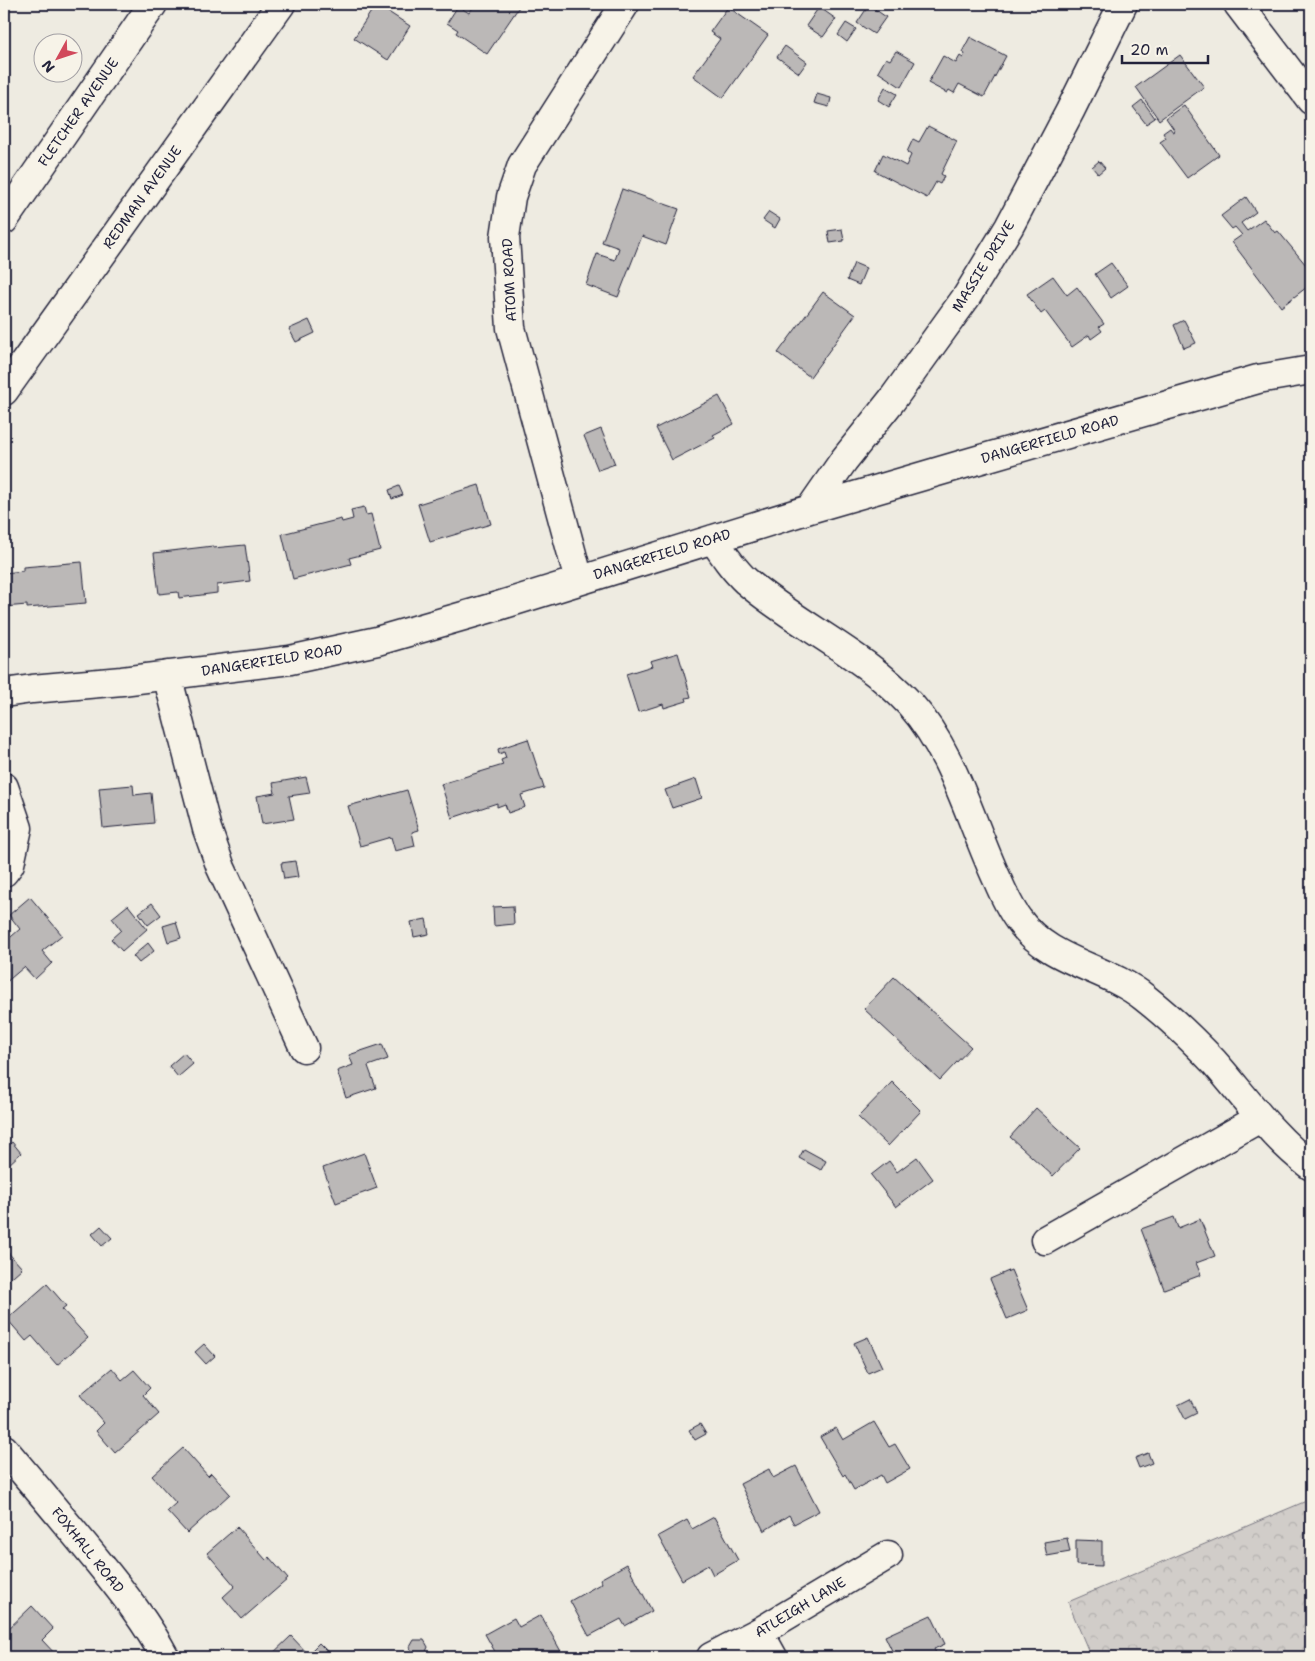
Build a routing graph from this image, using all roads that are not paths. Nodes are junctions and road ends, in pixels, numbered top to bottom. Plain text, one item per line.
1 (153, 4) edge
2 (280, 4) edge
3 (625, 4) edge
4 (1123, 4) edge
5 (1238, 4) edge
6 (1311, 100) edge
7 (4, 220) edge
8 (1311, 370) edge
9 (4, 391) edge
10 (810, 509) junction
11 (713, 539) junction
12 (579, 580) junction
13 (167, 675) junction
14 (4, 693) edge
15 (4, 788) edge
16 (4, 872) edge
17 (304, 1048) dead end
18 (1260, 1118) junction
19 (1311, 1166) edge
20 (1045, 1240) dead end
21 (4, 1449) edge
22 (888, 1555) dead end
23 (759, 1632) junction
24 (165, 1657) edge
25 (711, 1657) edge
26 (773, 1657) edge

1 - 7 street, FLETCHER AVENUE
2 - 9 street, REDMAN AVENUE
3 - 12 street, ATOM ROAD
4 - 10 street, MASSIE DRIVE
5 - 6 street
8 - 10 street, DANGERFIELD ROAD
10 - 11 street, DANGERFIELD ROAD
11 - 12 street, DANGERFIELD ROAD
11 - 18 street
12 - 13 street, DANGERFIELD ROAD
13 - 14 street, DANGERFIELD ROAD
13 - 17 street
15 - 16 street
18 - 19 street
18 - 20 street
21 - 24 street, FOXHALL ROAD
22 - 23 street, ATLEIGH LANE
23 - 25 street, ATLEIGH LANE
23 - 26 street

